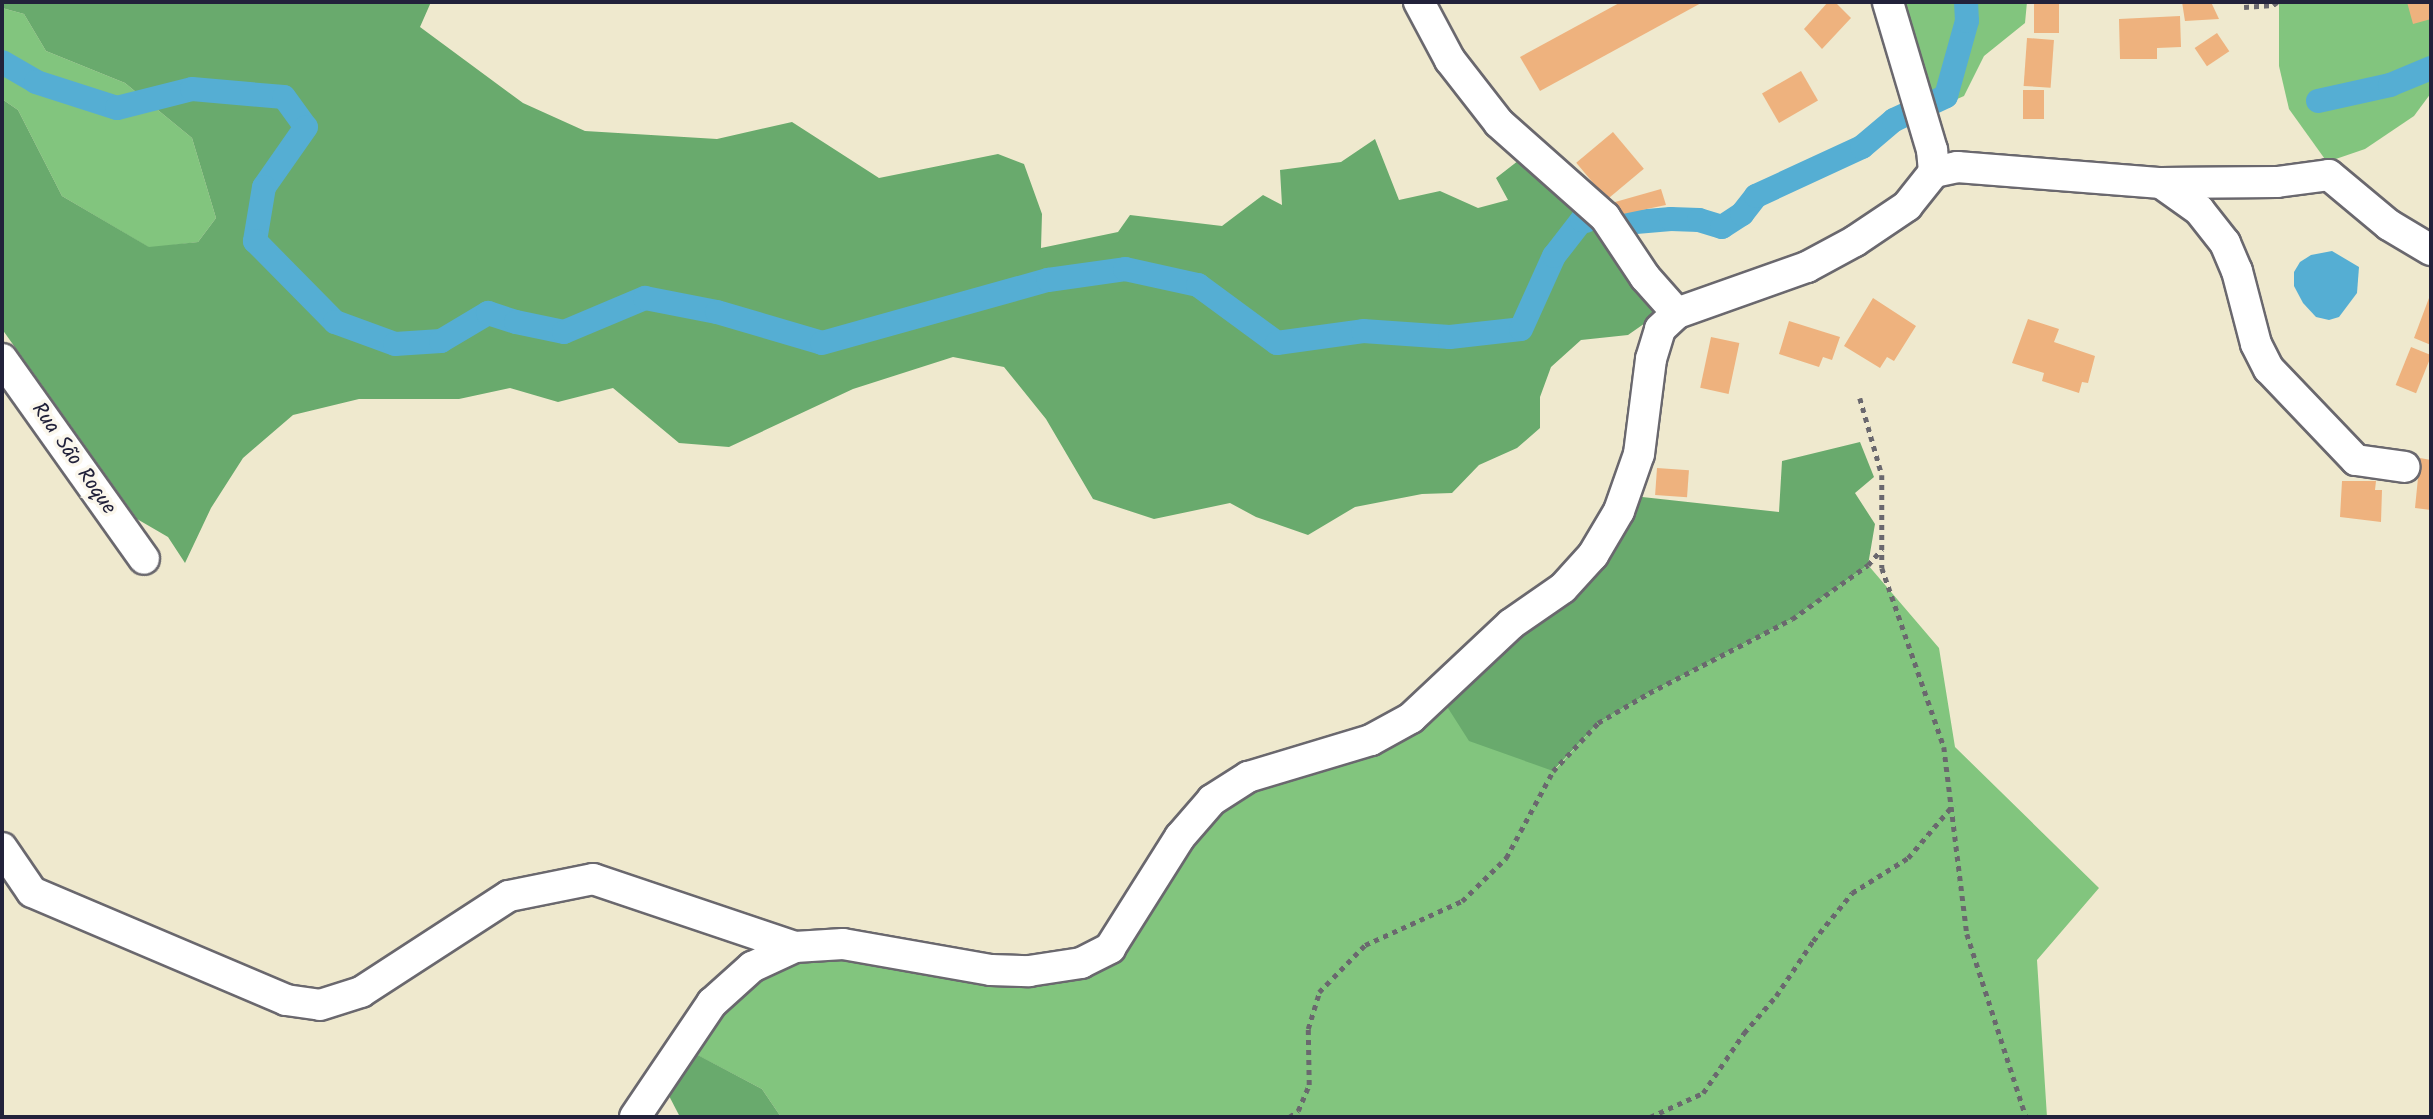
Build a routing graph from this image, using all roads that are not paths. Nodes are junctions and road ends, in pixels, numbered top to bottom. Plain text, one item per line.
1 (1419, 2) edge
2 (1888, 2) edge
3 (1934, 172) junction
4 (2161, 183) junction
5 (2431, 250) edge
6 (1676, 313) junction
7 (2, 359) edge
8 (2405, 467) dead end
9 (144, 559) dead end
10 (2, 848) edge
11 (794, 947) junction
12 (635, 1117) edge

1 - 6 street
2 - 3 street
3 - 4 street
3 - 6 street
4 - 5 street
4 - 8 street
6 - 11 street
7 - 9 street, Rua São Roque
10 - 11 street
11 - 12 street

